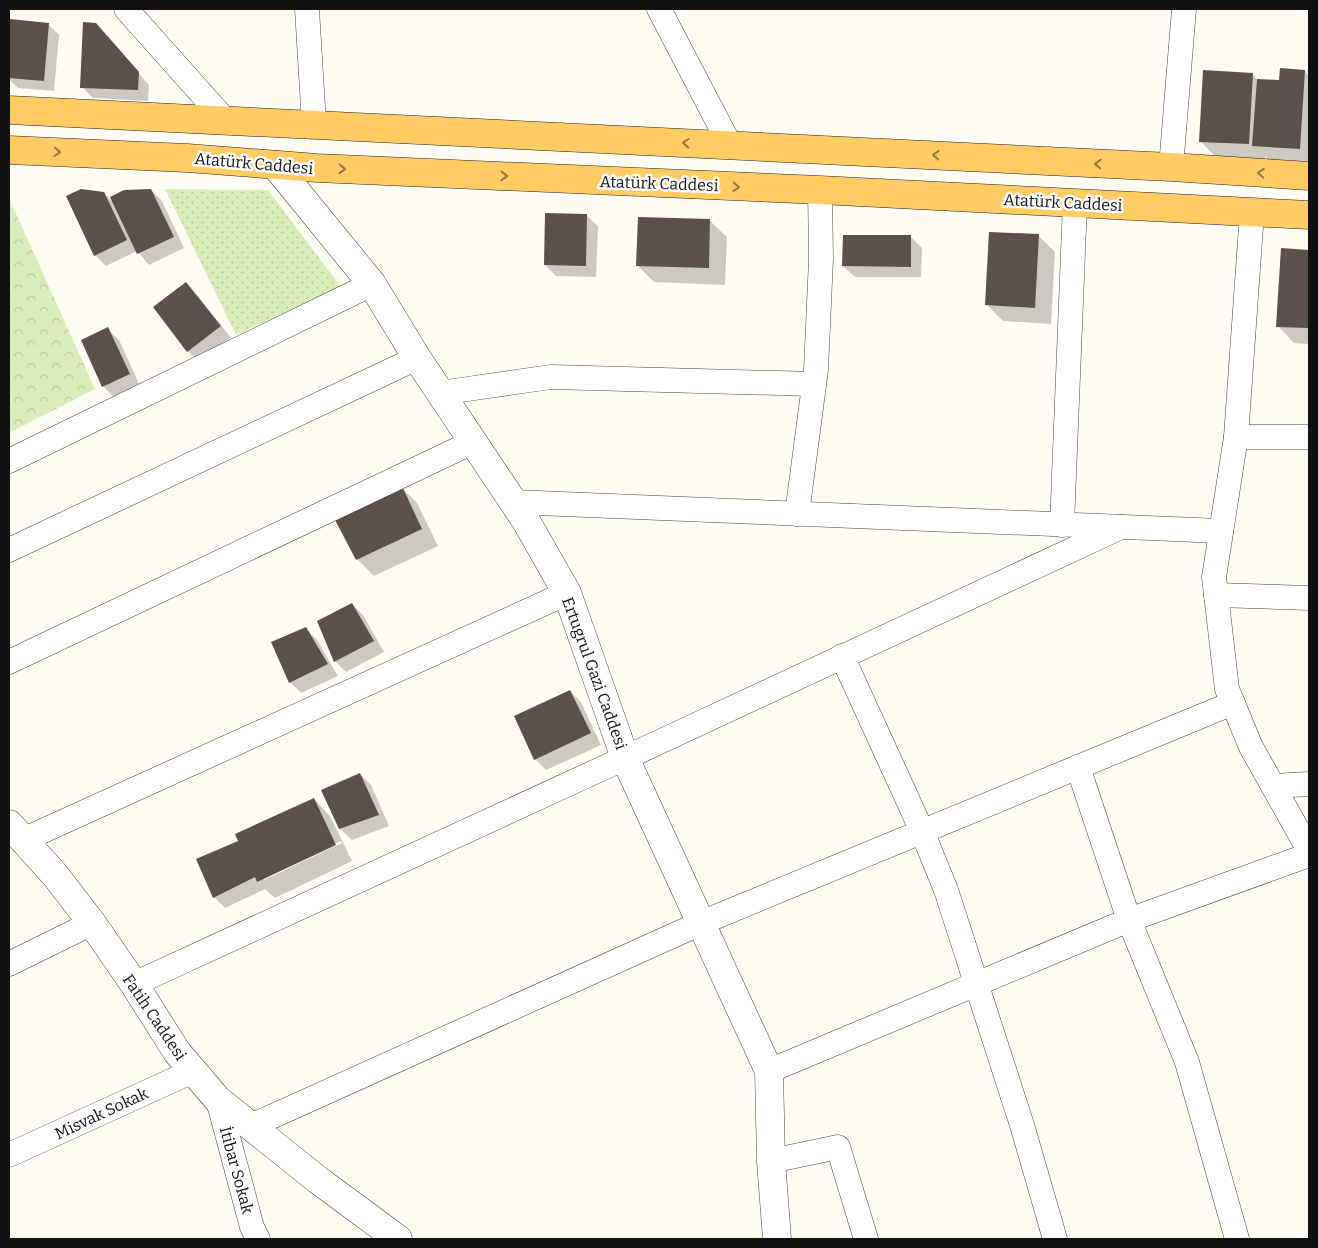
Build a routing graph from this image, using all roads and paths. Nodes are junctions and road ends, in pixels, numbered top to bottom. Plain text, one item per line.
1 (126, 9) edge
2 (307, 9) edge
3 (659, 9) edge
4 (1184, 9) edge
5 (9, 110) edge
6 (225, 120) junction
7 (314, 124) junction
8 (730, 145) junction
9 (9, 150) edge
10 (275, 165) junction
11 (1171, 167) junction
12 (1309, 176) edge
13 (820, 190) junction
14 (1075, 203) junction
15 (1252, 212) junction
16 (1309, 215) edge
17 (372, 284) junction
18 (417, 358) junction
19 (814, 384) junction
20 (440, 393) junction
21 (1236, 437) junction
22 (1309, 437) edge
23 (473, 442) junction
24 (9, 461) edge
25 (513, 502) junction
26 (797, 514) junction
27 (1062, 525) junction
28 (1121, 527) junction
29 (1221, 531) junction
30 (9, 550) edge
31 (567, 593) junction
32 (1216, 595) junction
33 (1309, 598) edge
34 (842, 656) junction
35 (9, 662) edge
36 (1232, 702) junction
37 (625, 758) junction
38 (1078, 766) junction
39 (1309, 784) edge
40 (1273, 786) junction
41 (922, 831) junction
42 (16, 832) edge
43 (1309, 850) edge
44 (1309, 855) edge
45 (1129, 920) junction
46 (92, 923) junction
47 (701, 923) junction
48 (9, 964) edge
49 (134, 984) junction
50 (977, 984) junction
51 (192, 1071) junction
52 (769, 1071) junction
53 (218, 1100) junction
54 (251, 1126) junction
55 (9, 1155) edge
56 (771, 1161) junction
57 (258, 1239) edge
58 (398, 1239) edge
59 (777, 1239) edge
60 (866, 1239) edge
61 (1055, 1239) edge
62 (1236, 1239) edge

1 - 6 street
2 - 7 street
3 - 8 street
4 - 11 street
5 - 6 main road
6 - 7 main road
8 -> 7 main road
11 -> 8 main road
9 -> 10 main road, Atatürk Caddesi
10 -> 13 main road, Atatürk Caddesi
10 - 17 street, Ertugrul Gazi Caddesi
12 -> 11 main road
13 - 14 main road, Atatürk Caddesi
13 - 19 street
14 - 15 main road, Atatürk Caddesi
14 - 27 street
15 - 16 main road, Atatürk Caddesi
15 - 21 street
17 - 18 street, Ertugrul Gazi Caddesi
17 - 24 street
18 - 20 street, Ertugrul Gazi Caddesi
18 - 30 street
19 - 20 street
19 - 26 street
20 - 23 street, Ertugrul Gazi Caddesi
21 - 22 street
21 - 29 street
23 - 25 street, Ertugrul Gazi Caddesi
23 - 35 street
25 - 26 street
25 - 31 street, Ertugrul Gazi Caddesi
26 - 27 street
27 - 28 street
28 - 29 street
28 - 34 street
29 - 32 street
31 - 37 street, Ertugrul Gazi Caddesi
31 - 42 street
32 - 33 street
32 - 36 street
34 - 37 street
34 - 41 street
36 - 38 street
36 - 40 street
37 - 47 street, Ertugrul Gazi Caddesi
37 - 49 street
38 - 41 street
38 - 45 street
39 - 40 street
40 - 43 street
41 - 47 street
41 - 50 street
42 - 46 street, Fatih Caddesi
44 - 45 street
45 - 50 street
45 - 62 street
46 - 48 street
46 - 49 street, Fatih Caddesi
47 - 52 street, Ertugrul Gazi Caddesi
47 - 54 street
49 - 51 street, Fatih Caddesi
50 - 52 street
50 - 61 street
51 - 53 street, Fatih Caddesi
51 - 55 street, Misvak Sokak
52 - 56 street, Ertugrul Gazi Caddesi
53 - 54 street, Fatih Caddesi
53 - 57 street, İtibar Sokak
54 - 58 street, Fatih Caddesi
56 - 59 street, Ertugrul Gazi Caddesi
56 - 60 street

